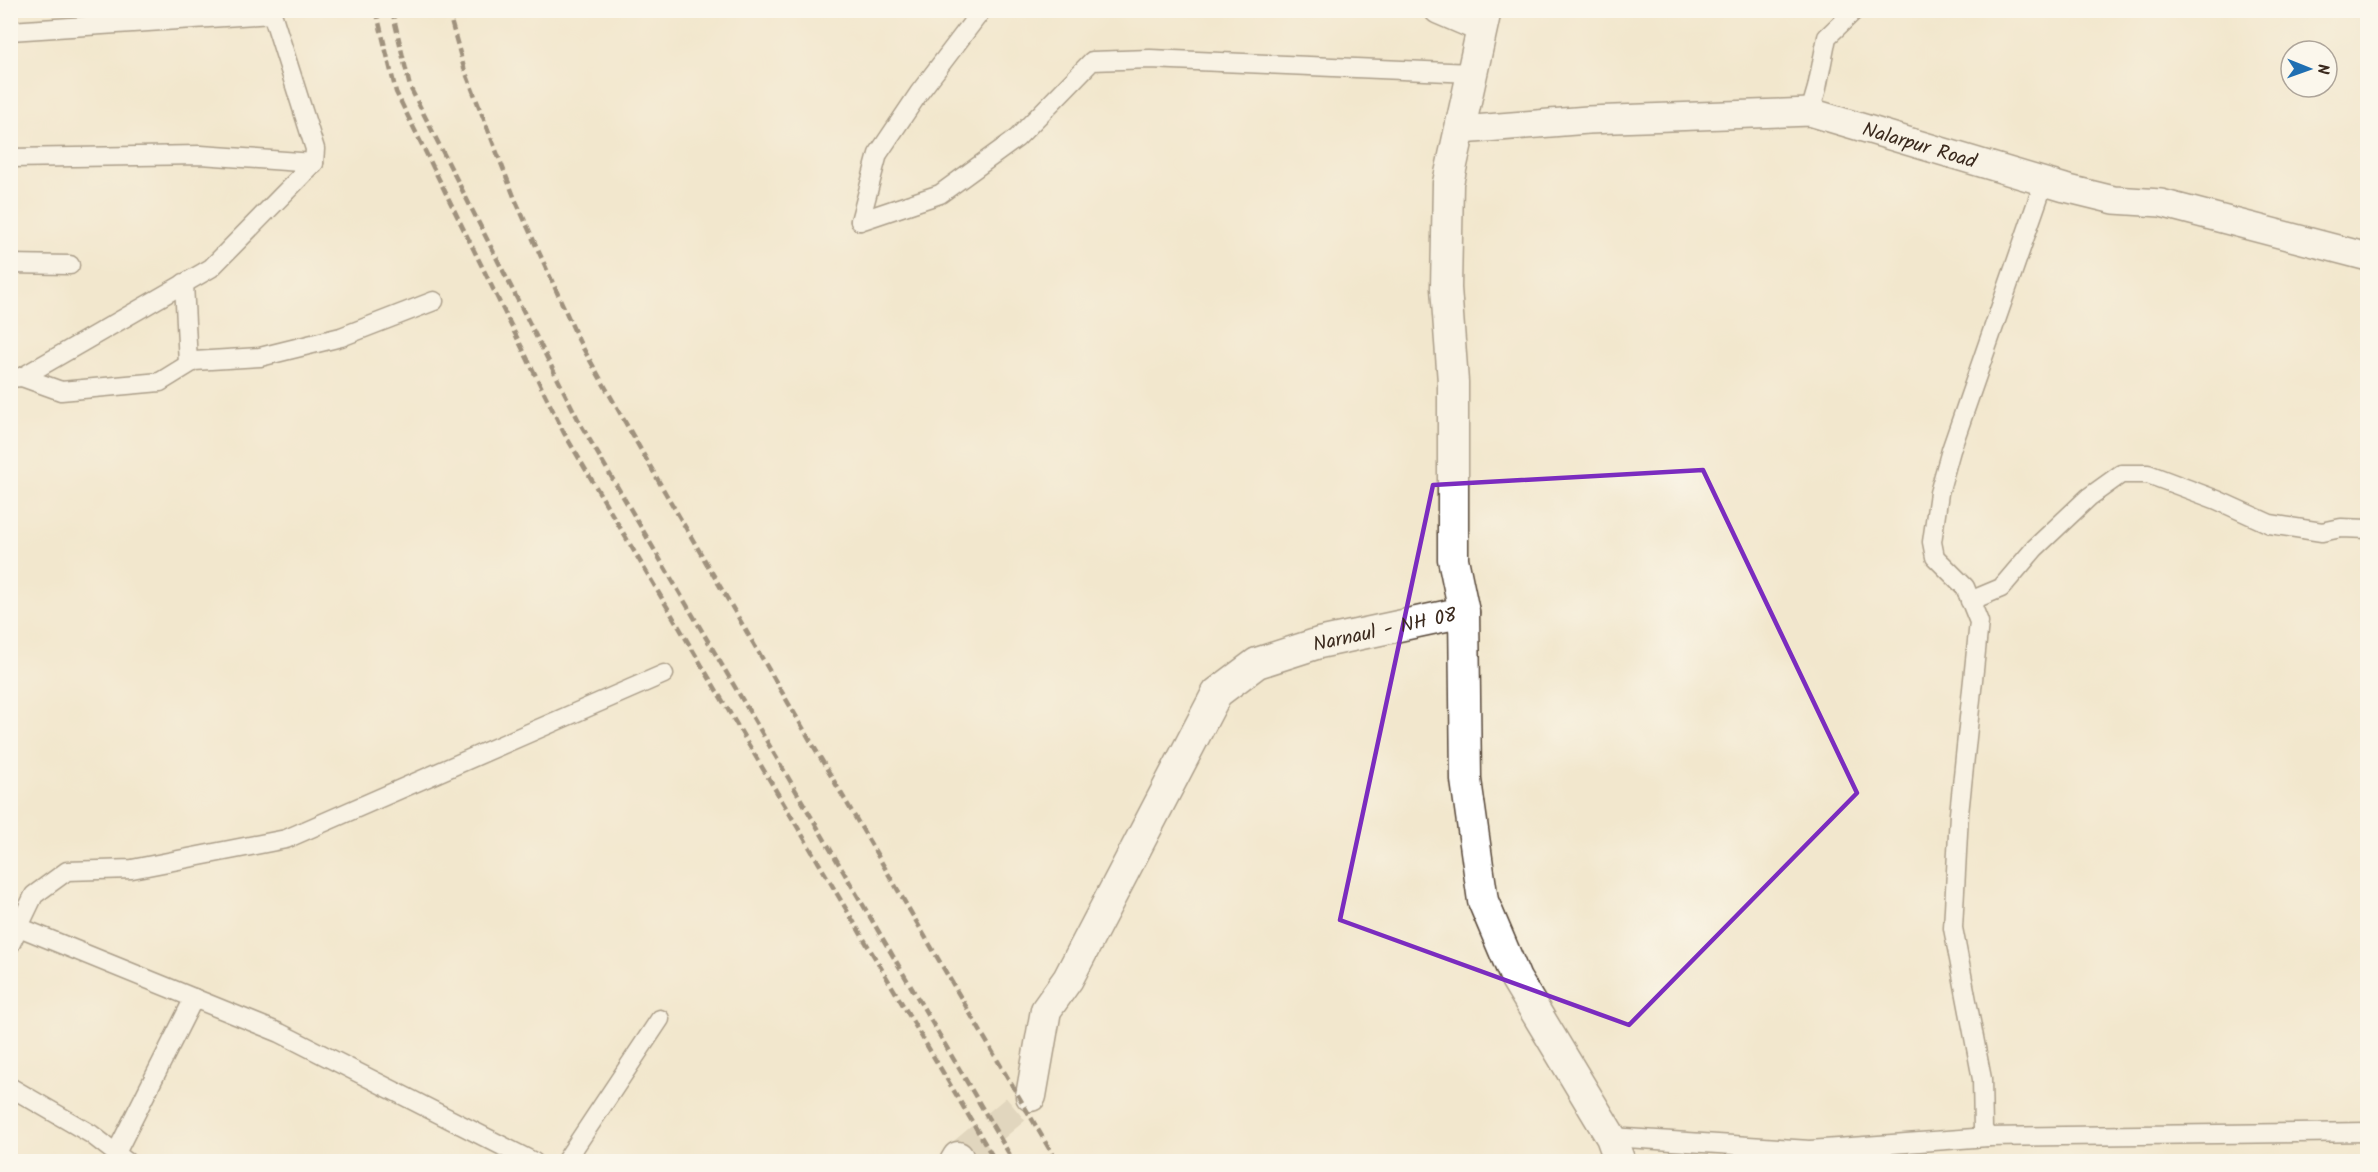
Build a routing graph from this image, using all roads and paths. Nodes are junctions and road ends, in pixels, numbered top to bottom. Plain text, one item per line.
1 (982, 10) edge
2 (1438, 10) edge
3 (1855, 10) edge
4 (271, 12) edge
5 (1483, 19) edge
6 (10, 31) edge
7 (1472, 73) junction
8 (1810, 112) junction
9 (1461, 130) junction
10 (10, 158) edge
11 (314, 163) junction
12 (2044, 182) junction
13 (2367, 257) edge
14 (10, 264) edge
15 (70, 265) dead end
16 (184, 283) junction
17 (434, 301) dead end
18 (188, 364) junction
19 (16, 378) edge
20 (2367, 529) edge
21 (1970, 601) junction
22 (1464, 612) junction
23 (664, 674) dead end
24 (19, 927) junction
25 (10, 945) edge
26 (194, 998) junction
27 (660, 1019) dead end
28 (10, 1087) edge
29 (1031, 1096) tunnel mouth
30 (2367, 1132) edge
31 (1988, 1137) junction
32 (1615, 1149) edge
33 (122, 1157) edge
34 (534, 1161) edge
35 (565, 1161) edge

1 - 7 street
2 - 5 street
3 - 8 street
4 - 6 street
4 - 11 street
5 - 7 main road
7 - 9 main road
8 - 9 street, Nalarpur Road
8 - 12 street, Nalarpur Road
9 - 22 main road
10 - 11 street
11 - 16 street
12 - 13 street, Nalarpur Road
12 - 21 street
14 - 15 street
16 - 18 street
16 - 19 street
17 - 18 street
18 - 19 street
20 - 21 street
21 - 31 street
22 - 29 main road, Narnaul - NH 08
22 - 32 main road, Narnaul - NH 08
23 - 24 street
24 - 25 street
24 - 26 street
26 - 33 street
26 - 34 street
27 - 35 street
28 - 33 street
30 - 31 street
31 - 32 street

